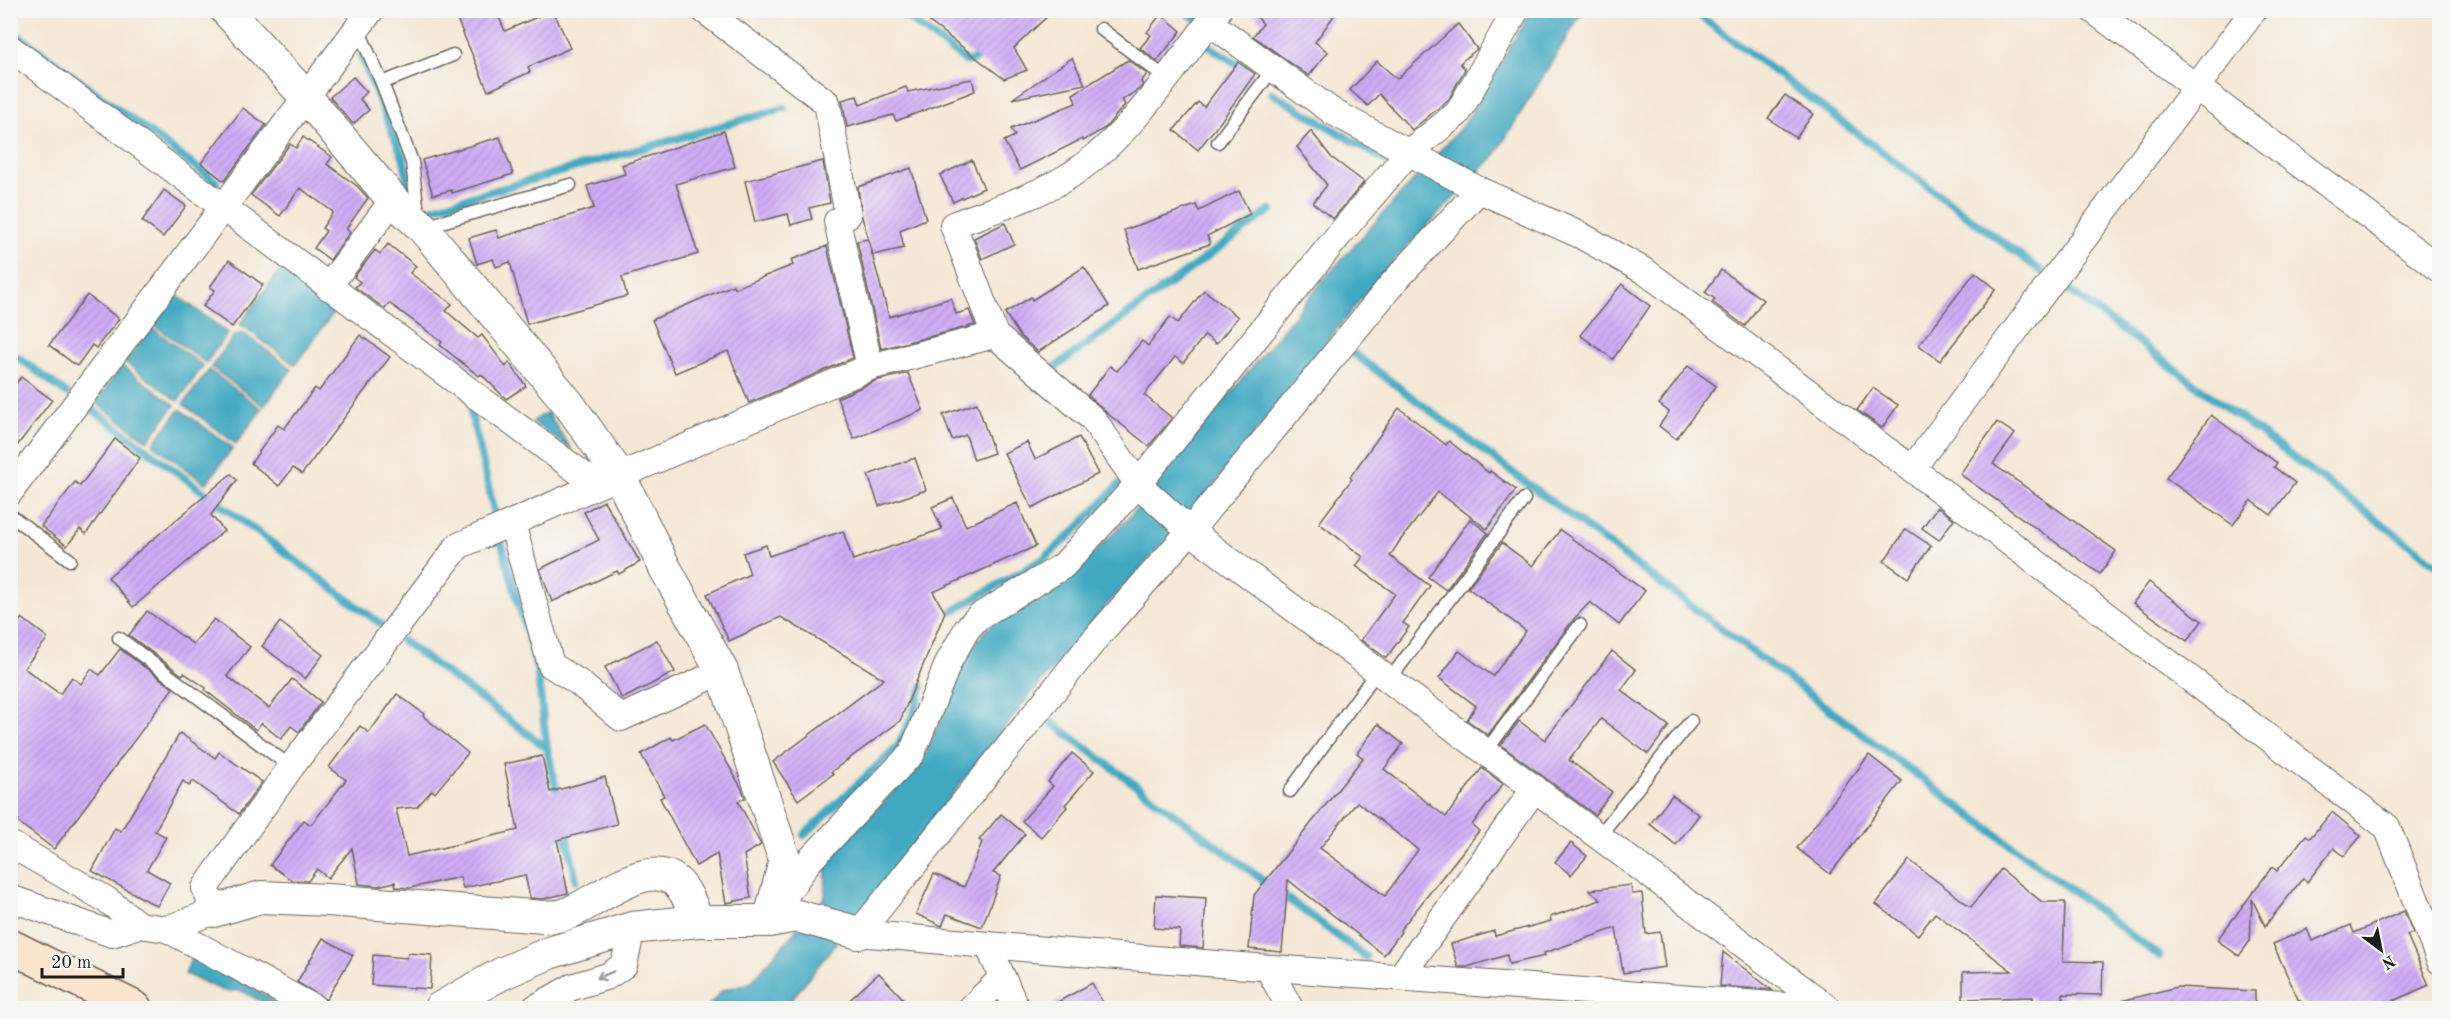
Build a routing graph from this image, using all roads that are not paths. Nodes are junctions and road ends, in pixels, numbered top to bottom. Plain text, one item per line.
1 (226, 10) edge
2 (704, 10) edge
3 (1516, 10) edge
4 (2093, 10) edge
5 (2254, 10) edge
6 (1214, 16) edge
7 (364, 20) edge
8 (1101, 29) dead end
9 (10, 48) edge
10 (453, 55) dead end
11 (1273, 69) junction
12 (1166, 78) junction
13 (382, 83) junction
14 (2197, 88) junction
15 (307, 98) junction
16 (1218, 142) dead end
17 (1413, 155) junction
18 (570, 185) dead end
19 (1476, 188) junction
20 (393, 200) junction
21 (223, 206) junction
22 (421, 226) junction
23 (2439, 269) edge
24 (328, 287) junction
25 (995, 335) junction
26 (870, 367) junction
27 (1912, 469) junction
28 (608, 480) junction
29 (1138, 484) junction
30 (10, 492) edge
31 (1524, 499) dead end
32 (10, 515) edge
33 (512, 523) junction
34 (1190, 531) junction
35 (70, 560) dead end
36 (1581, 625) dead end
37 (119, 638) dead end
38 (722, 671) junction
39 (1384, 674) junction
40 (1691, 721) dead end
41 (1486, 751) junction
42 (291, 767) junction
43 (1535, 788) junction
44 (1290, 791) dead end
45 (1599, 837) junction
46 (10, 844) edge
47 (10, 898) edge
48 (214, 911) junction
49 (783, 919) junction
50 (698, 921) junction
51 (139, 925) junction
52 (632, 928) junction
53 (167, 929) junction
54 (856, 932) junction
55 (988, 945) junction
56 (10, 946) edge
57 (2439, 961) edge
58 (1268, 968) junction
59 (1401, 976) junction
60 (1002, 978) junction
61 (135, 1008) edge
62 (314, 1008) edge
63 (440, 1008) edge
64 (535, 1008) edge
65 (971, 1008) edge
66 (1016, 1008) edge
67 (1290, 1008) edge
68 (1811, 1008) edge
69 (1828, 1008) edge

1 - 15 street
2 - 26 street
3 - 17 street
4 - 14 street
5 - 14 street
6 - 11 street
6 - 12 street
7 - 13 lane
7 - 15 street
8 - 12 lane
9 - 21 street
10 - 13 lane
11 - 16 lane
11 - 17 street
12 - 25 street
13 - 22 lane
14 - 23 street
14 - 27 street
15 - 20 street
15 - 21 street
17 - 19 street
17 - 29 street
18 - 22 lane
19 - 27 street
19 - 34 street
20 - 22 street
20 - 24 street
21 - 24 street
21 - 30 street
22 - 28 street
24 - 28 street
25 - 26 street
25 - 29 street
26 - 28 street
27 - 57 street
28 - 33 street
28 - 38 street
29 - 34 street
29 - 49 street
31 - 39 lane
32 - 35 lane
33 - 38 street
33 - 42 street
34 - 39 street
34 - 54 street
36 - 41 lane
37 - 42 lane
38 - 49 street
39 - 41 street
39 - 44 lane
40 - 45 lane
41 - 43 street
42 - 48 street
43 - 45 street
43 - 59 street
45 - 69 street
46 - 51 street
47 - 51 street
48 - 50 street
48 - 53 street
49 - 50 street
49 - 54 street
50 - 52 street
51 - 53 street
52 - 63 street
52 -> 64 street
53 - 62 street
54 - 55 street
55 - 58 street
55 - 60 street
56 - 61 main road
58 - 59 street
58 - 67 street
59 - 68 street
60 - 65 street
60 - 66 street

